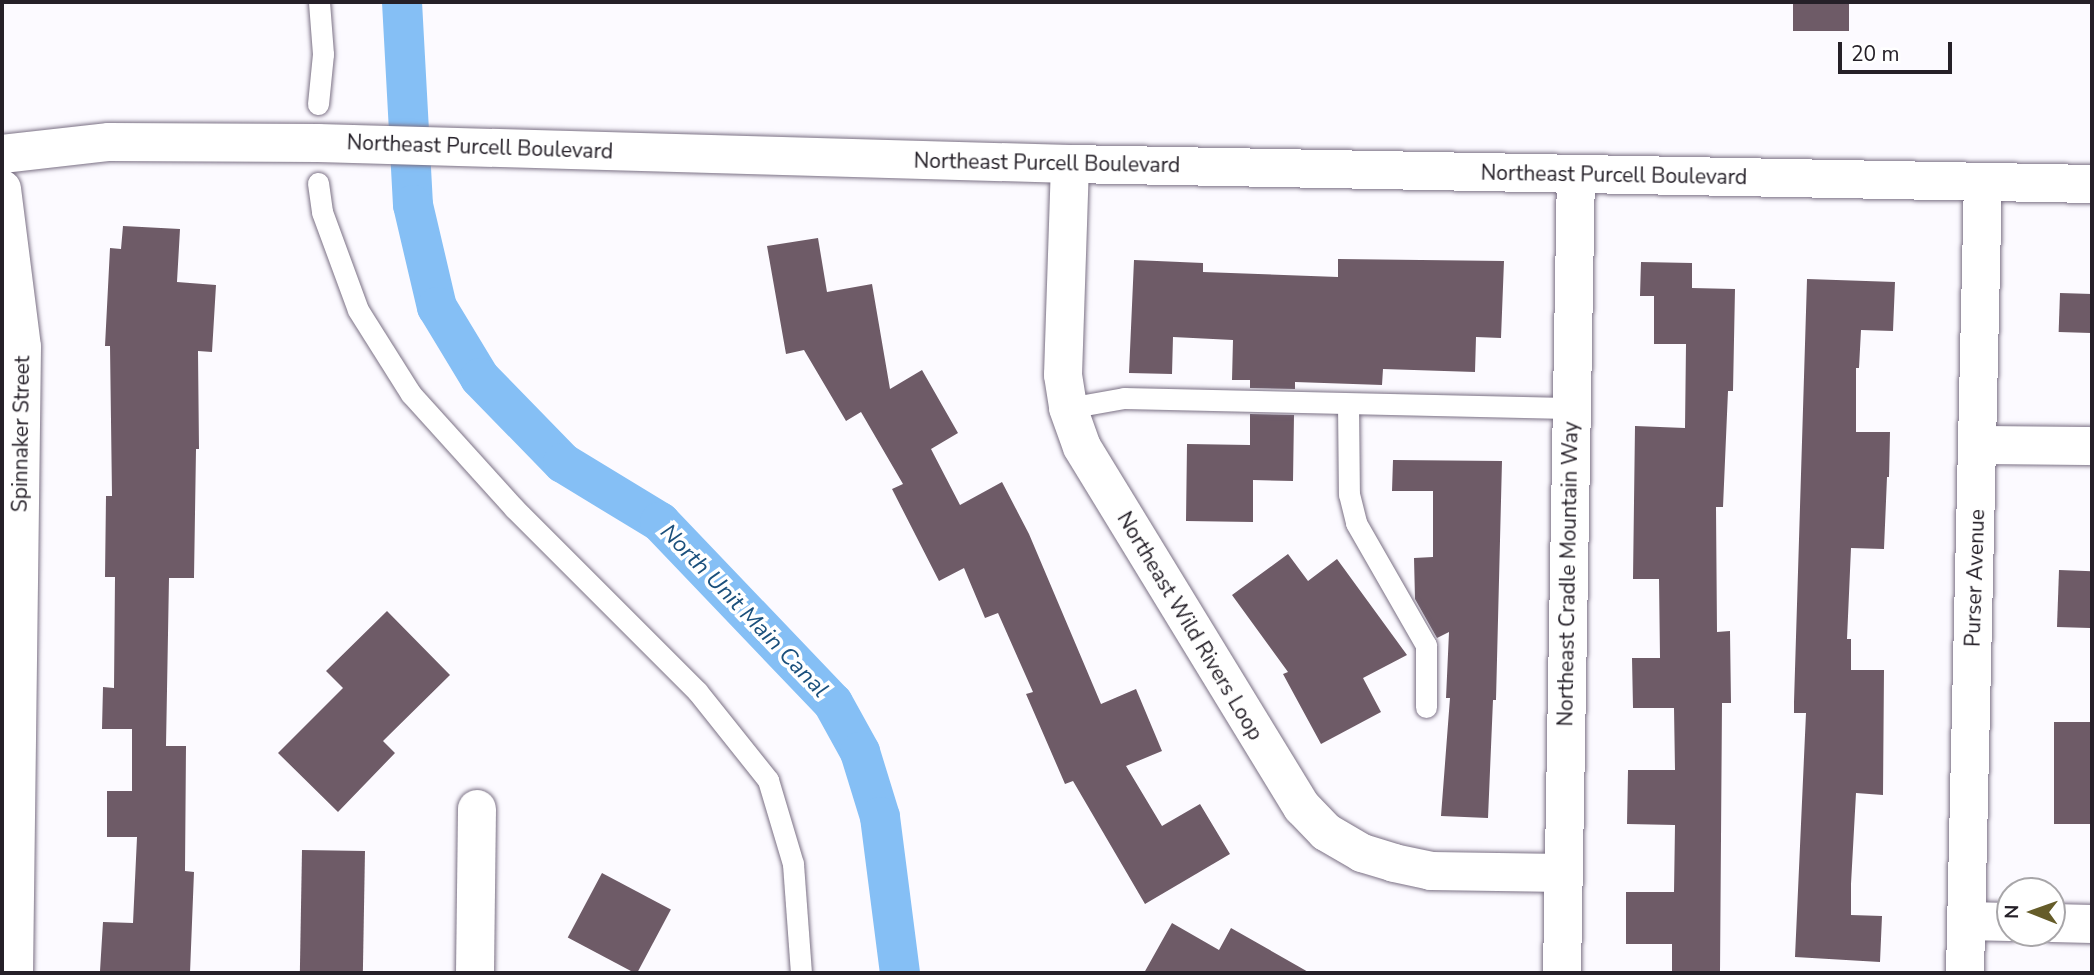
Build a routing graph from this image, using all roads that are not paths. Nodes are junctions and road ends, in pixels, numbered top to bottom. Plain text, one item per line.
1 (319, 2) edge
2 (318, 104) dead end
3 (2, 154) edge
4 (1070, 164) junction
5 (1576, 174) junction
6 (1983, 182) junction
7 (318, 183) dead end
8 (2092, 184) edge
9 (2, 189) edge
10 (1348, 404) junction
11 (1068, 408) junction
12 (1570, 408) junction
13 (1978, 445) junction
14 (2092, 446) edge
15 (1426, 707) dead end
16 (477, 809) dead end
17 (1564, 873) junction
18 (1966, 921) junction
19 (1996, 922) edge
20 (2066, 923) edge
21 (2092, 924) edge
22 (14, 973) edge
23 (475, 973) edge
24 (801, 973) edge
25 (1562, 973) edge
26 (1965, 973) edge

1 - 2 lane
3 - 4 street, Northeast Purcell Boulevard
4 - 5 street, Northeast Purcell Boulevard
4 - 11 street, Northeast Wild Rivers Loop
5 - 6 street, Northeast Purcell Boulevard
5 - 12 street, Northeast Cradle Mountain Way
6 - 8 street, Northeast Purcell Boulevard
6 - 13 street, Purser Avenue
7 - 24 lane
9 - 22 street, Spinnaker Street
10 - 11 lane
10 - 12 lane
10 - 15 lane
11 - 17 street, Northeast Wild Rivers Loop
12 - 17 street, Northeast Cradle Mountain Way
13 - 14 street
13 - 18 street, Purser Avenue
16 - 23 street
17 - 25 street, Northeast Cradle Mountain Way
18 - 19 street
18 - 26 street, Purser Avenue
20 - 21 street

